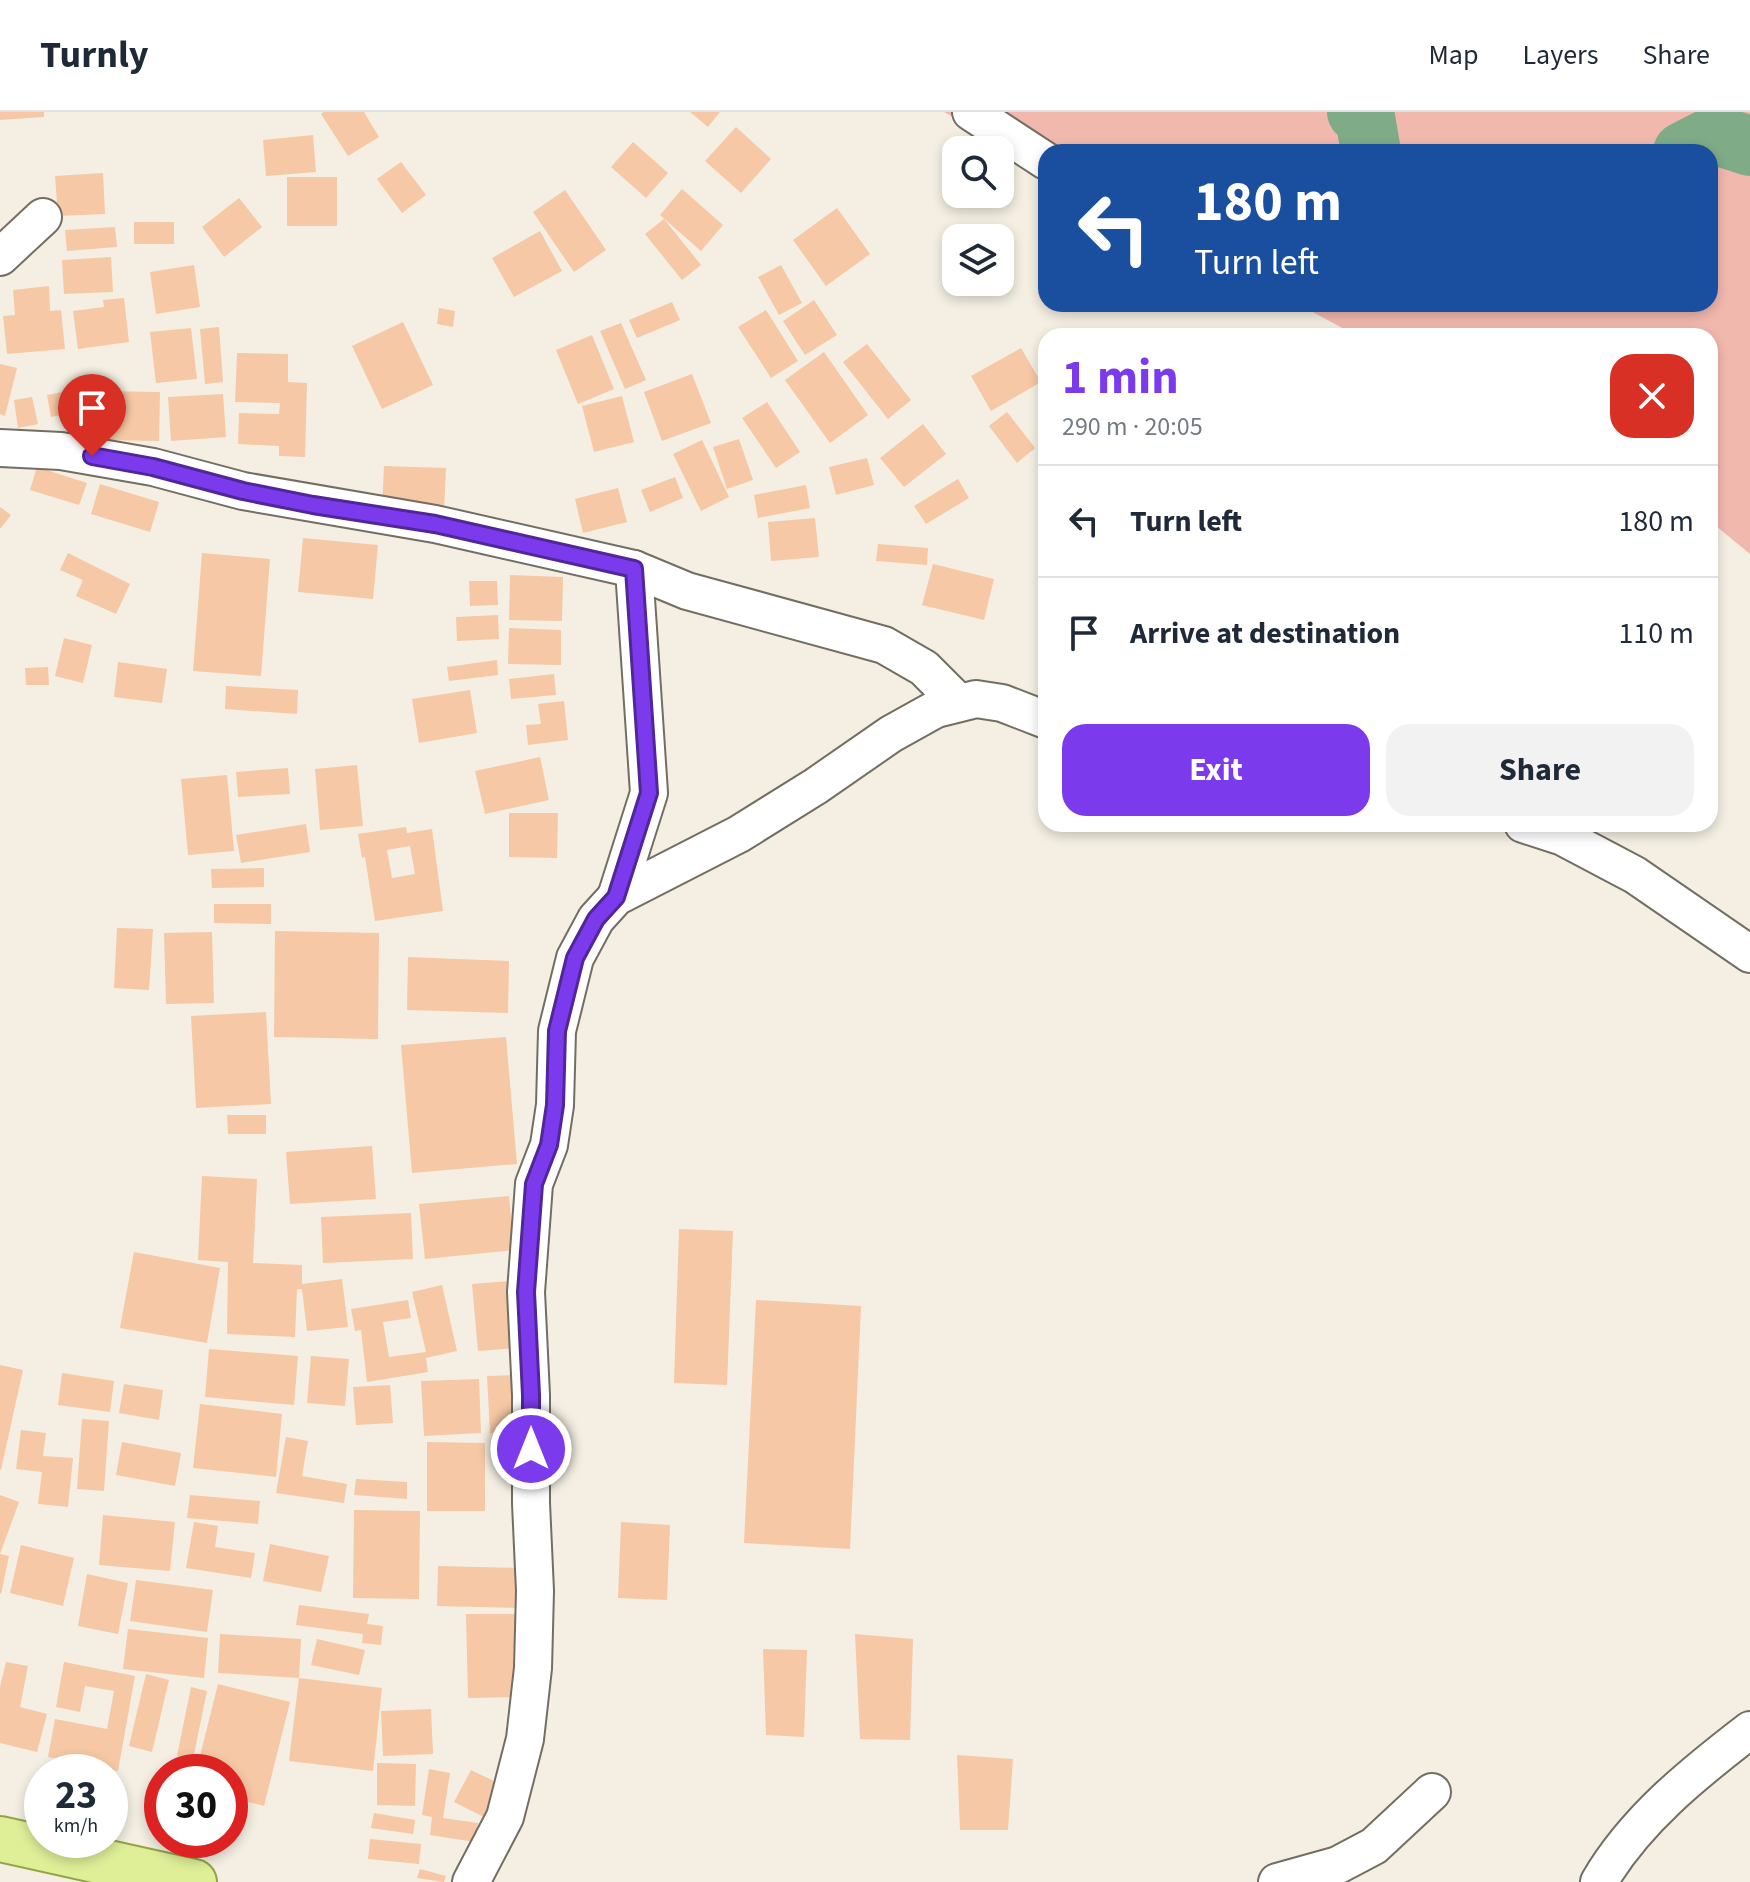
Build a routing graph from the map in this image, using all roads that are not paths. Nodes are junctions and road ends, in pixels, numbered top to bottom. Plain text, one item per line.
1 (971, 112) edge
2 (1038, 156) edge
3 (43, 217) dead end
4 (0, 257) edge
5 (0, 448) edge
6 (634, 569) junction
7 (958, 702) junction
8 (1038, 717) edge
9 (1548, 832) edge
10 (616, 897) junction
11 (1750, 954) edge
12 (1750, 1730) edge
13 (1432, 1792) dead end
14 (0, 1839) edge
15 (194, 1882) edge
16 (471, 1882) edge
17 (1277, 1882) edge
18 (1599, 1882) edge

1 - 2 street
3 - 4 street
5 - 6 street
6 - 7 street
6 - 10 street
7 - 8 street
7 - 10 street
9 - 11 street
10 - 16 street
12 - 18 street
13 - 17 street
14 - 15 main road

